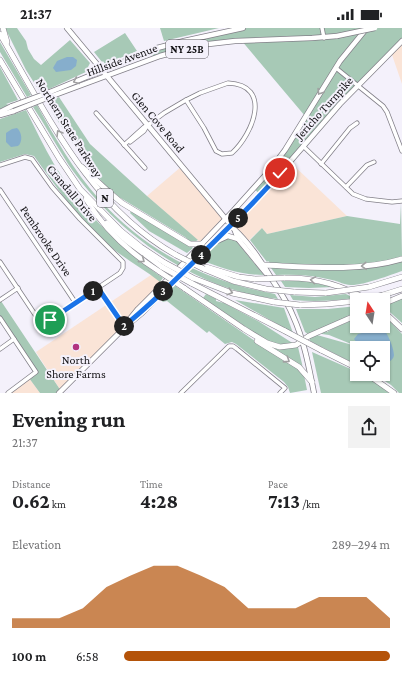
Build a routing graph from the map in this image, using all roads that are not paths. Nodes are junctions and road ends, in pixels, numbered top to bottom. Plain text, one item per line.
1 (3, 28) edge
2 (67, 28) edge
3 (243, 28) edge
4 (322, 28) edge
5 (367, 28) edge
6 (375, 28) edge
7 (0, 34) edge
8 (324, 38) junction
9 (402, 41) edge
10 (11, 52) junction
11 (0, 60) edge
12 (336, 68) junction
13 (102, 70) junction
14 (107, 76) junction
15 (358, 85) junction
16 (51, 94) junction
17 (186, 100) junction
18 (96, 113) dead end
19 (0, 114) edge
20 (357, 124) dead end
21 (148, 125) junction
22 (124, 145) junction
23 (303, 146) junction
24 (402, 151) edge
25 (374, 162) dead end
26 (77, 163) junction
27 (321, 164) junction
28 (0, 165) edge
29 (145, 168) dead end
30 (346, 187) junction
31 (80, 189) junction
32 (0, 190) edge
33 (402, 201) edge
34 (226, 219) junction
35 (231, 225) junction
36 (234, 229) junction
37 (238, 239) junction
38 (202, 244) junction
39 (212, 244) junction
40 (402, 259) edge
41 (0, 262) edge
42 (264, 265) junction
43 (205, 268) junction
44 (402, 277) edge
45 (192, 280) junction
46 (274, 281) junction
47 (18, 288) junction
48 (98, 288) junction
49 (402, 289) edge
50 (355, 293) edge
51 (389, 293) edge
52 (402, 296) edge
53 (0, 300) edge
54 (390, 301) edge
55 (75, 302) junction
56 (350, 302) edge
57 (0, 318) edge
58 (350, 318) edge
59 (390, 318) edge
60 (124, 326) junction
61 (244, 329) junction
62 (402, 329) edge
63 (14, 339) junction
64 (302, 342) junction
65 (0, 349) edge
66 (350, 364) edge
67 (378, 381) edge
68 (312, 382) junction
69 (8, 393) edge
70 (59, 393) edge
71 (181, 393) edge
72 (280, 393) edge
73 (314, 393) edge
74 (394, 393) edge

1 - 10 highway
2 - 13 main road, Glen Cove Road
3 - 13 main road, Hillside Avenue / NY 25B
4 - 8 street
5 - 12 main road, Jericho Turnpike
6 - 8 main road, Hillside Avenue / NY 25B, bridge
7 - 10 highway, Northern State Parkway / N
8 - 14 main road, Hillside Avenue / NY 25B
9 - 15 main road, Jericho Turnpike
26 -> 10 highway, Northern State Parkway / N
11 - 31 highway, Northern State Parkway / N
12 - 15 street
12 -> 34 main road, Jericho Turnpike
13 - 14 main road, Glen Cove Road
13 -> 16 main road, Hillside Avenue / NY 25B
14 - 16 main road, Hillside Avenue / NY 25B
14 - 21 main road, Glen Cove Road
15 - 23 main road, Jericho Turnpike
15 - 24 street
16 - 19 main road, Hillside Avenue / NY 25B, bridge
17 - 17 street
17 - 21 street
18 - 22 street
20 - 27 street
21 - 22 street
21 - 34 main road, Glen Cove Road
22 - 29 street
23 - 27 street
23 - 35 main road, Jericho Turnpike
25 - 30 street
26 - 38 highway
26 - 43 highway, Northern State Parkway / N, bridge
27 - 30 street
28 - 48 street, Crandall Drive
30 - 33 street
31 - 45 highway, bridge
31 -> 61 highway, bridge
32 - 55 street, Pembrooke Drive
34 - 35 main road, Glen Cove Road
34 - 38 main road, Jericho Turnpike
35 - 36 main road, Glen Cove Road
35 - 39 main road, Jericho Turnpike
36 - 37 main road, Glen Cove Road
36 - 42 main road, Glen Cove Road
37 - 39 main road
37 - 46 main road, Glen Cove Road
38 - 60 main road, Jericho Turnpike
39 - 60 main road, Jericho Turnpike
40 -> 42 highway
41 - 47 street
42 - 46 main road, Glen Cove Road
43 - 44 highway, bridge
50 -> 43 highway, bridge
45 -> 56 highway, bridge
45 - 66 highway, bridge
46 - 64 main road, Glen Cove Road
47 - 53 street
47 - 55 street
48 - 55 street
48 - 60 street
49 - 51 highway, bridge
52 - 54 highway
57 - 63 street
58 - 64 highway
59 - 62 highway
60 - 70 main road
61 - 64 highway
61 -> 68 highway
63 - 65 street
63 - 69 street
64 - 68 main road, Glen Cove Road
67 - 74 highway
68 - 73 main road, Glen Cove Road
71 - 72 street

